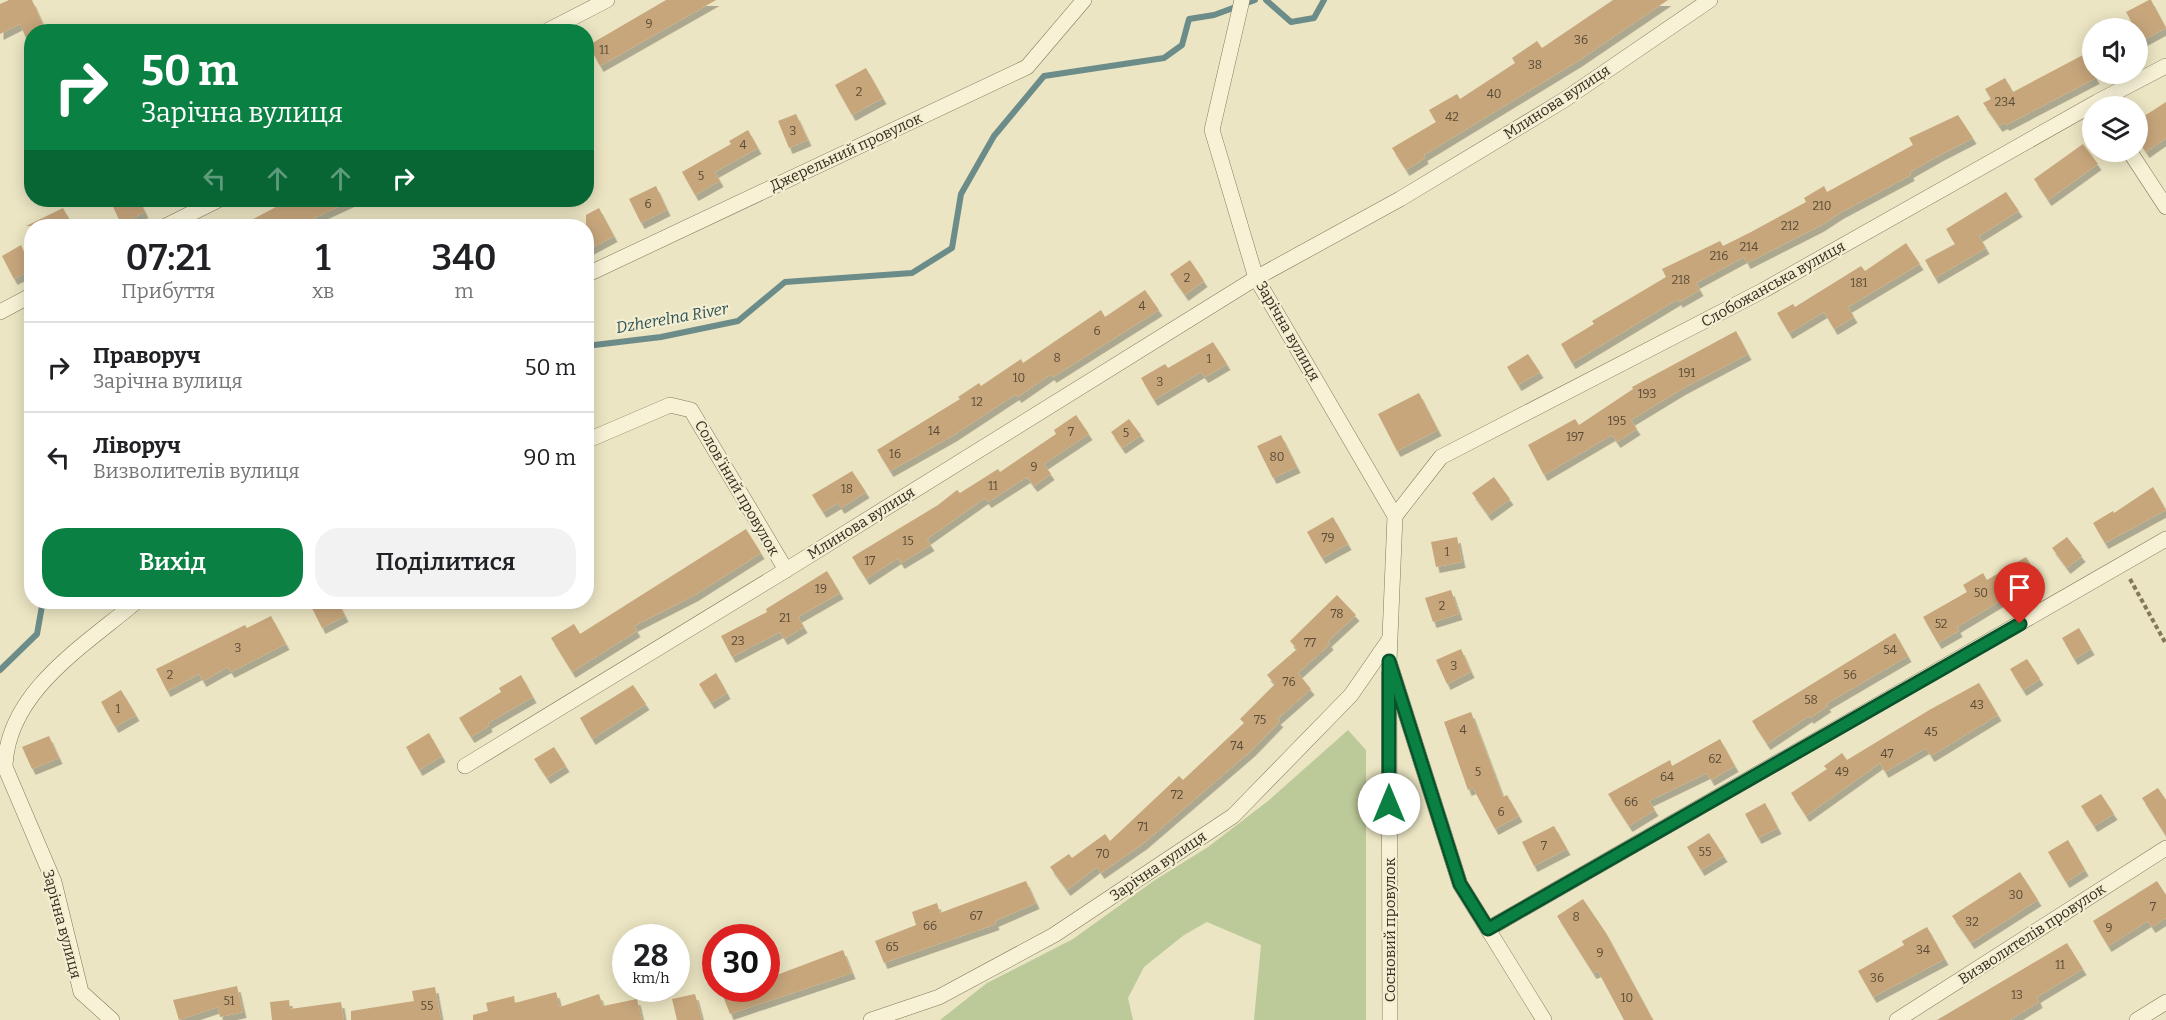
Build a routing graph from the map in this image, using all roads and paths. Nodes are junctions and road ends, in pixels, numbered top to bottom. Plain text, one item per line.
1 (607, 0) edge
2 (1084, 0) edge
3 (1710, 0) edge
4 (1241, 7) edge
5 (561, 24) edge
6 (2166, 66) edge
7 (2113, 96) edge
8 (2082, 113) edge
9 (2137, 162) edge
10 (204, 207) edge
11 (2166, 207) edge
12 (180, 219) edge
13 (594, 271) edge
14 (1256, 278) junction
15 (24, 300) edge
16 (0, 312) edge
17 (594, 438) edge
18 (1395, 516) junction
19 (2166, 539) edge
20 (2122, 565) junction
21 (786, 570) junction
22 (128, 609) edge
23 (1390, 639) junction
24 (2166, 644) edge
25 (1389, 661) junction
26 (465, 766) dead end
27 (2166, 848) edge
28 (1488, 929) junction
29 (2166, 1002) edge
30 (112, 1020) edge
31 (871, 1020) edge
32 (1390, 1020) edge
33 (1544, 1020) edge
34 (1897, 1020) edge
35 (2137, 1020) edge

1 - 5 street
2 - 13 street, Джерельний провулок
3 - 14 street, Млинова вулиця
4 - 14 street, Зарічна вулиця
6 - 7 street, Слобожанська вулиця
8 - 18 street, Слобожанська вулиця
9 - 11 street
10 - 12 street
14 - 18 street, Зарічна вулиця
14 - 21 street, Млинова вулиця
15 - 16 street
17 - 21 street, Солов'їний провулок
18 - 23 street
19 - 20 street
20 - 24 path
20 - 28 street
21 - 26 street, Млинова вулиця
22 - 30 street, Зарічна вулиця
23 - 25 street
23 - 31 street, Зарічна вулиця
25 - 28 street
25 - 32 street, Сосновий провулок
27 - 34 street, Визволителів провулок
28 - 33 street
29 - 35 street

